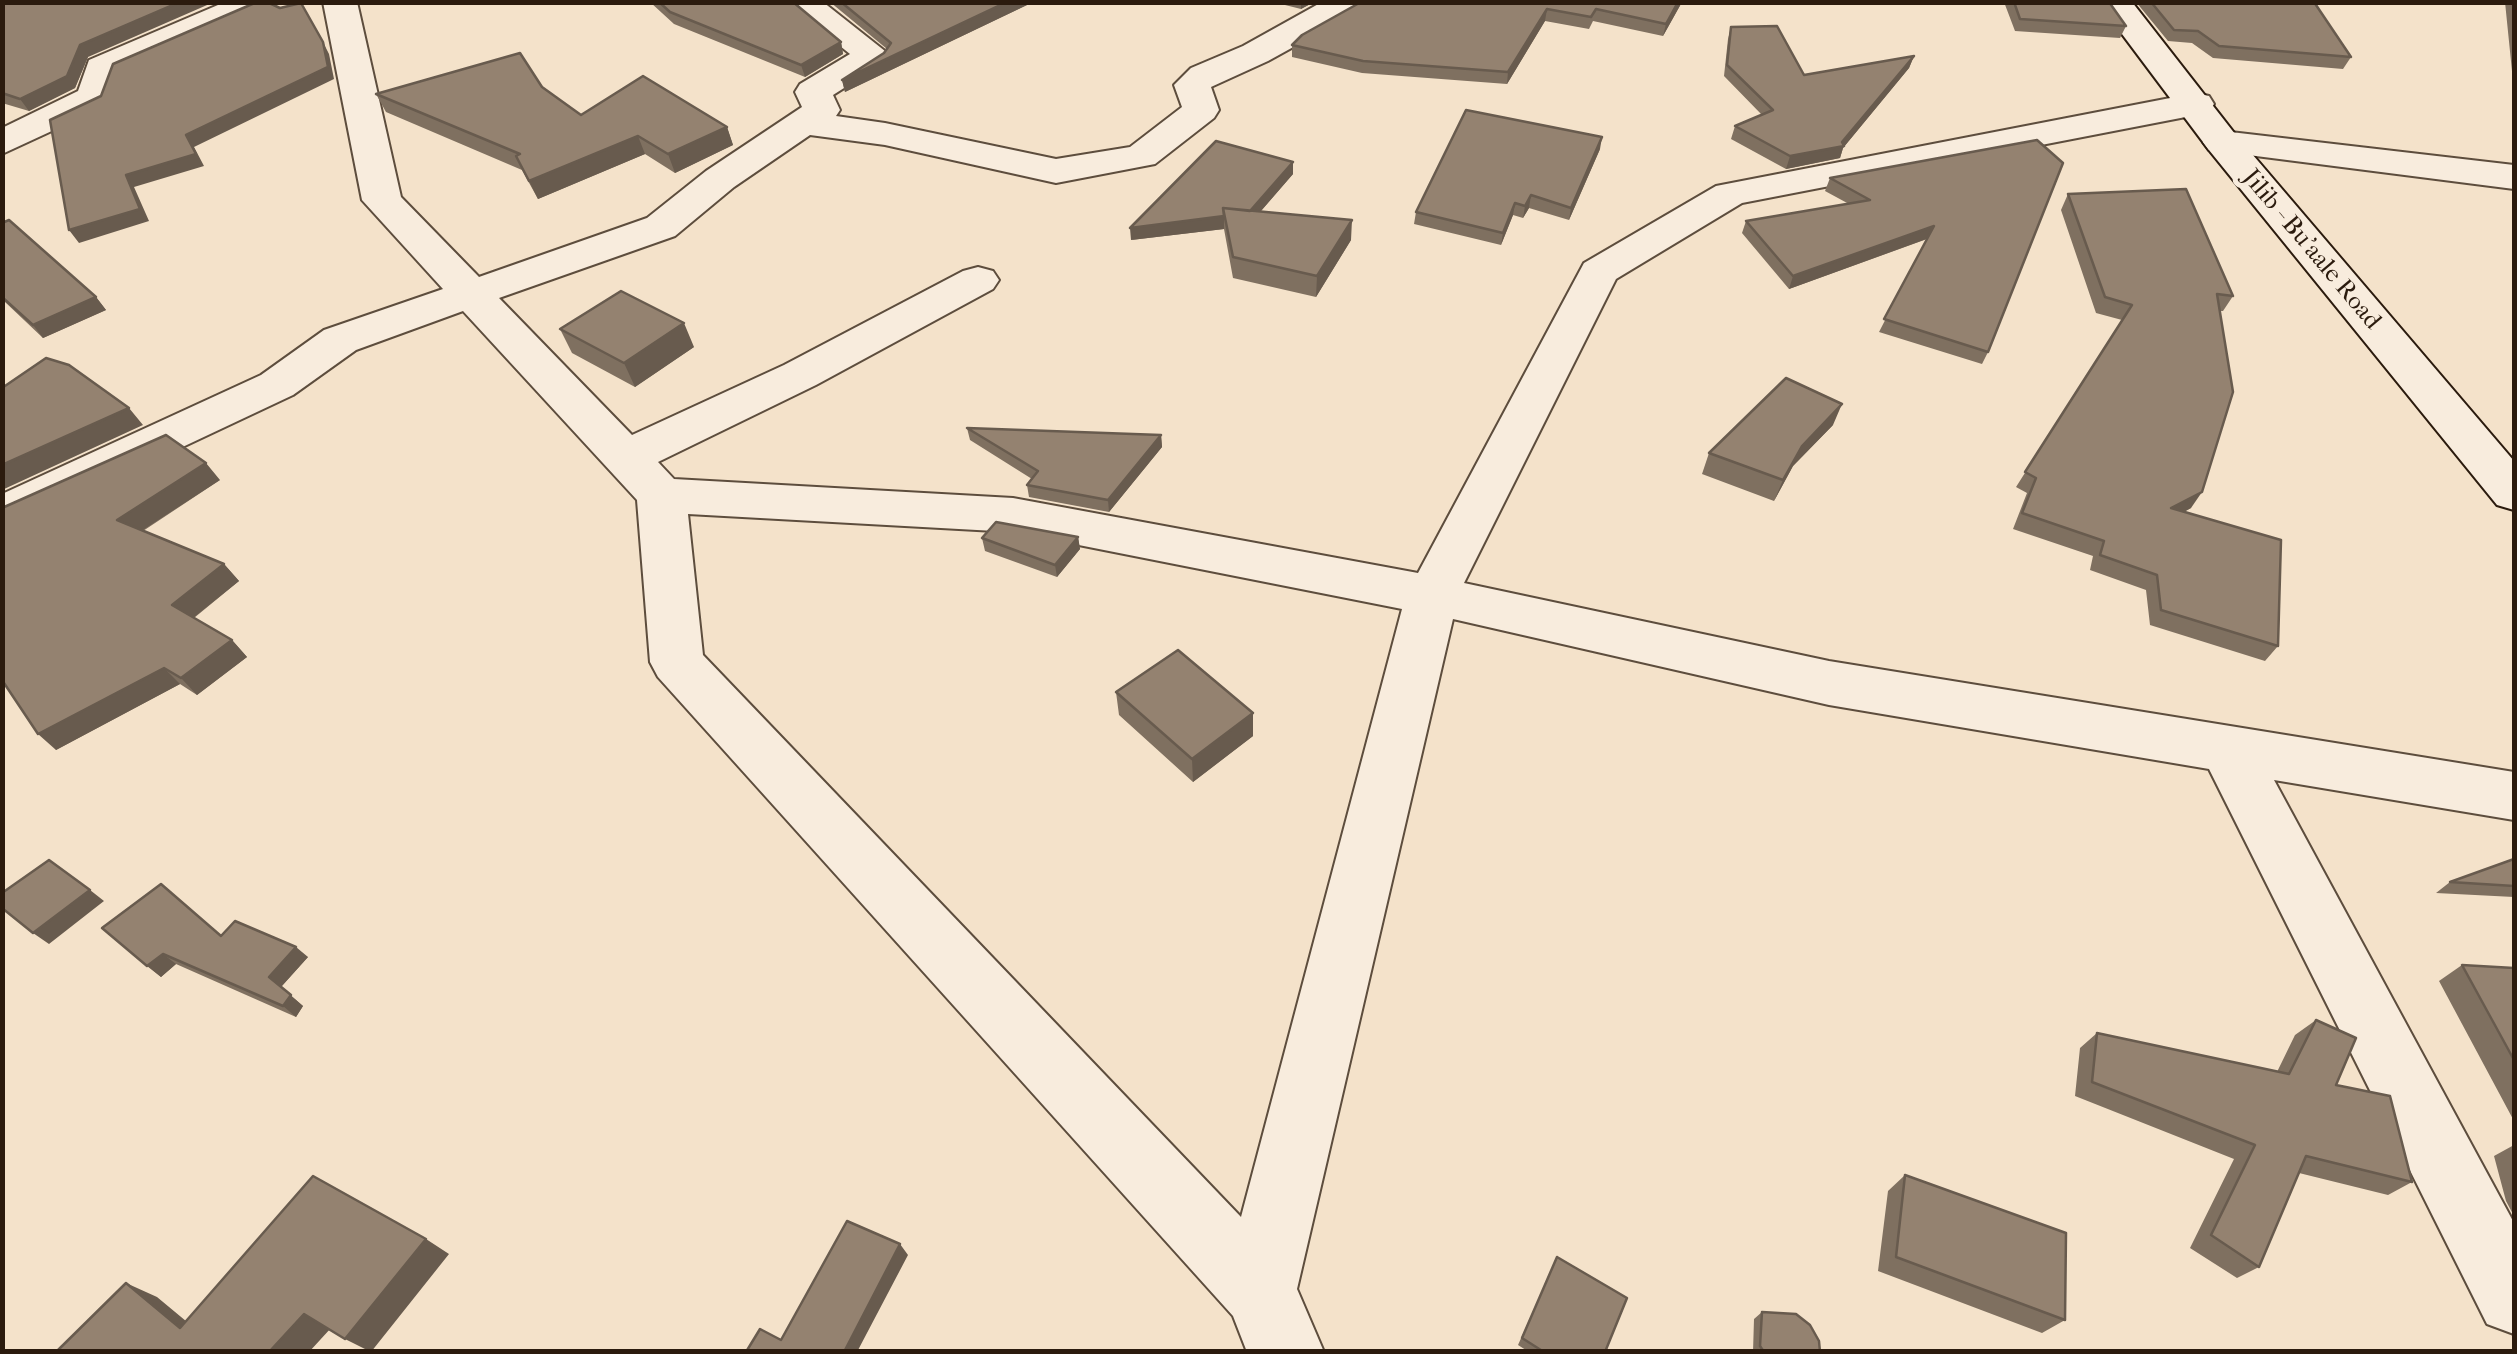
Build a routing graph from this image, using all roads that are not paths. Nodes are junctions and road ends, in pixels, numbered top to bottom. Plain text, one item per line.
1 (256, 2) edge
2 (340, 2) edge
3 (801, 2) edge
4 (1350, 2) edge
5 (2114, 2) edge
6 (803, 123) junction
7 (2209, 123) junction
8 (2, 143) edge
9 (2514, 177) edge
10 (978, 280) dead end
11 (470, 293) junction
12 (643, 476) junction
13 (2514, 493) edge
14 (2, 515) edge
15 (1432, 595) junction
16 (2228, 749) junction
17 (2514, 796) edge
18 (1258, 1290) junction
19 (2514, 1298) edge
20 (1286, 1352) edge

1 - 8 street
2 - 11 street
3 - 6 street
4 - 6 street
5 - 7 street, Jilib - Bu'aale Road
6 - 11 street
7 - 9 street
7 - 13 street, Jilib - Bu'aale Road
7 - 15 street
10 - 12 street
11 - 12 street
11 - 14 street
12 - 15 street
12 - 18 street
15 - 16 street
15 - 18 street
16 - 17 street
16 - 19 street
18 - 20 street

